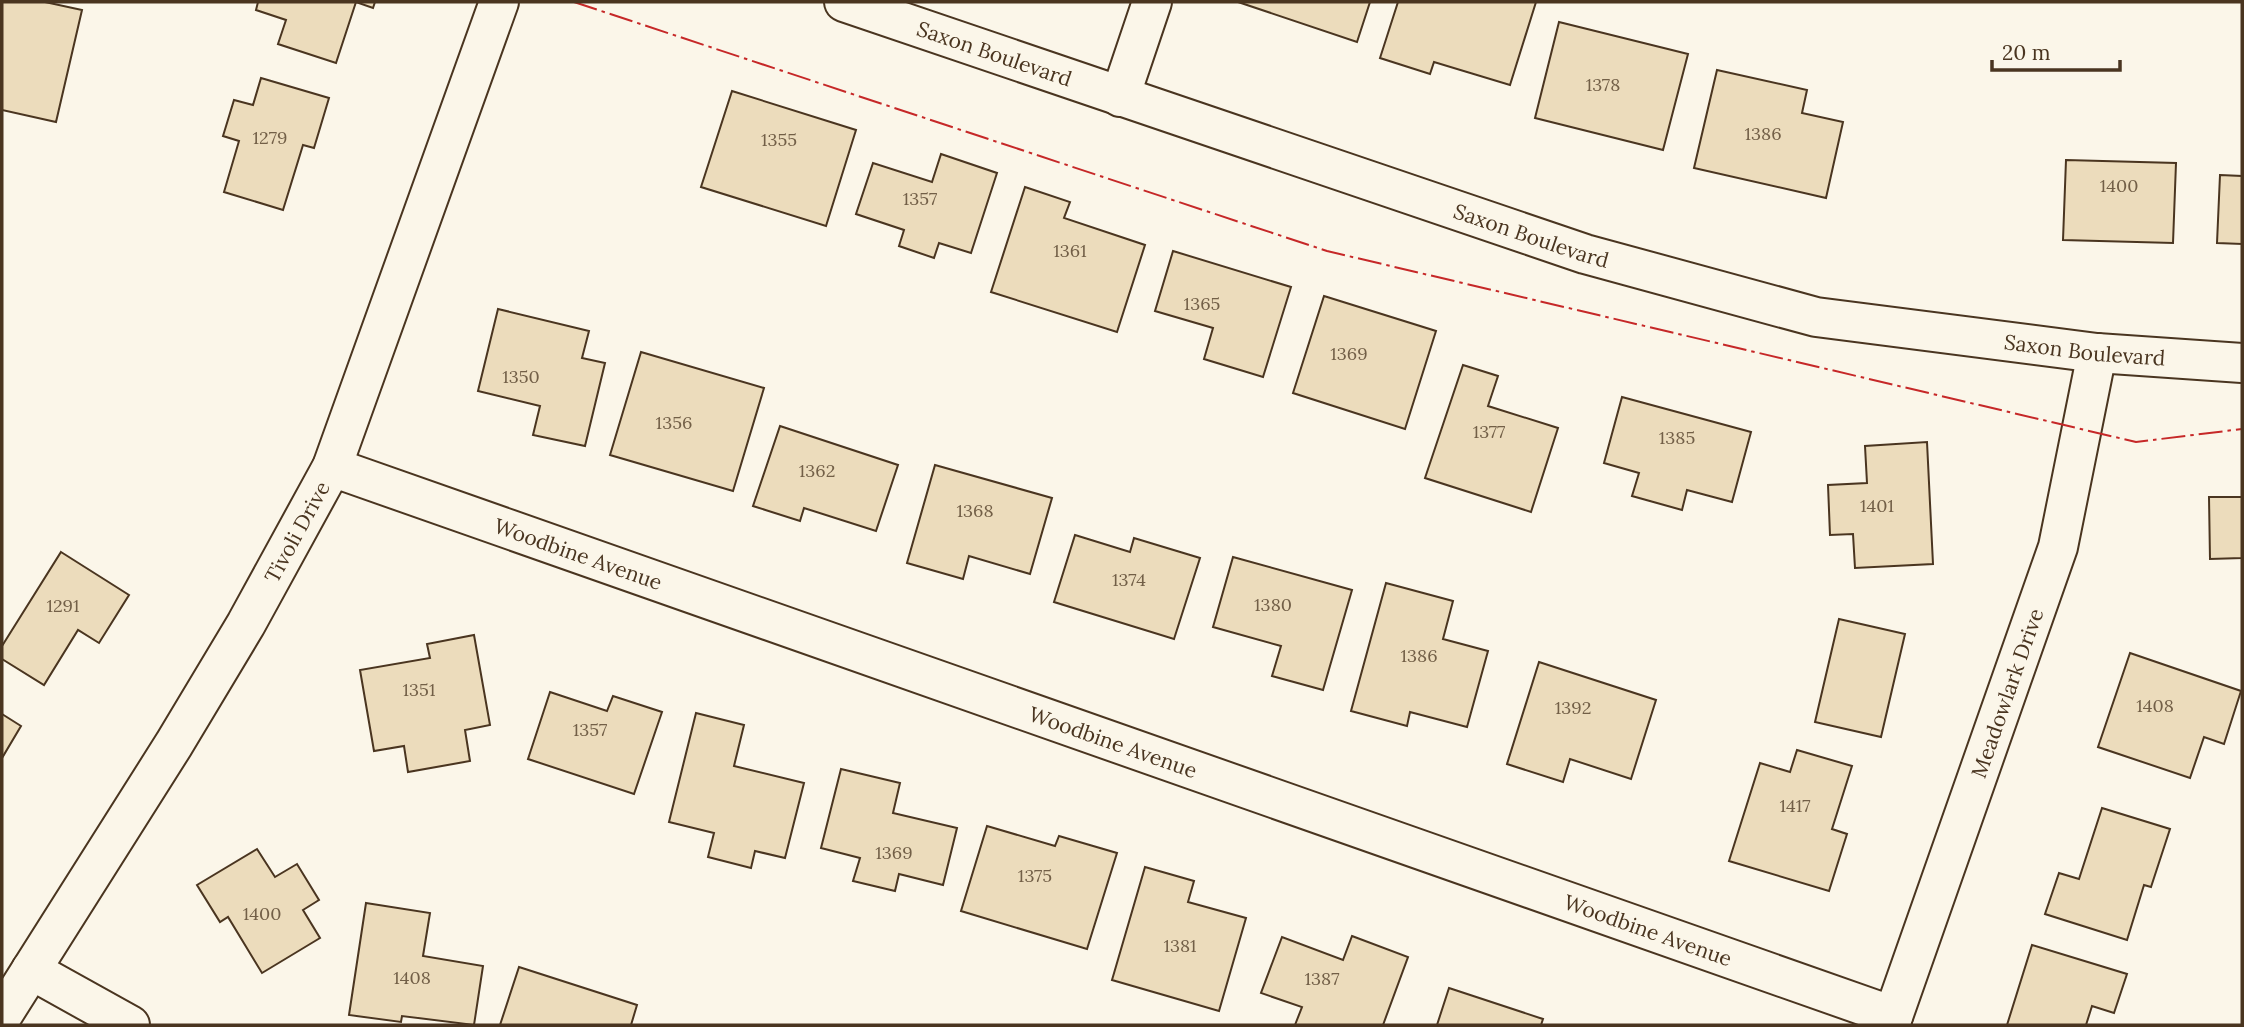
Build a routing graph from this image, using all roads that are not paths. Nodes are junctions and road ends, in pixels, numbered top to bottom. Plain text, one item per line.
1 (499, 2) edge
2 (844, 2) edge
3 (1152, 2) edge
4 (1120, 97) junction
5 (2097, 353) junction
6 (2242, 363) edge
7 (332, 467) junction
8 (31, 970) junction
9 (2, 1016) edge
10 (1891, 1021) edge
11 (130, 1025) edge

1 - 7 street, Tivoli Drive
2 - 4 street, Saxon Boulevard
3 - 4 street
4 - 5 street, Saxon Boulevard
5 - 6 street, Saxon Boulevard
5 - 10 street, Meadowlark Drive
7 - 8 street, Tivoli Drive
7 - 10 street, Woodbine Avenue
8 - 9 street, Tivoli Drive
8 - 11 street

